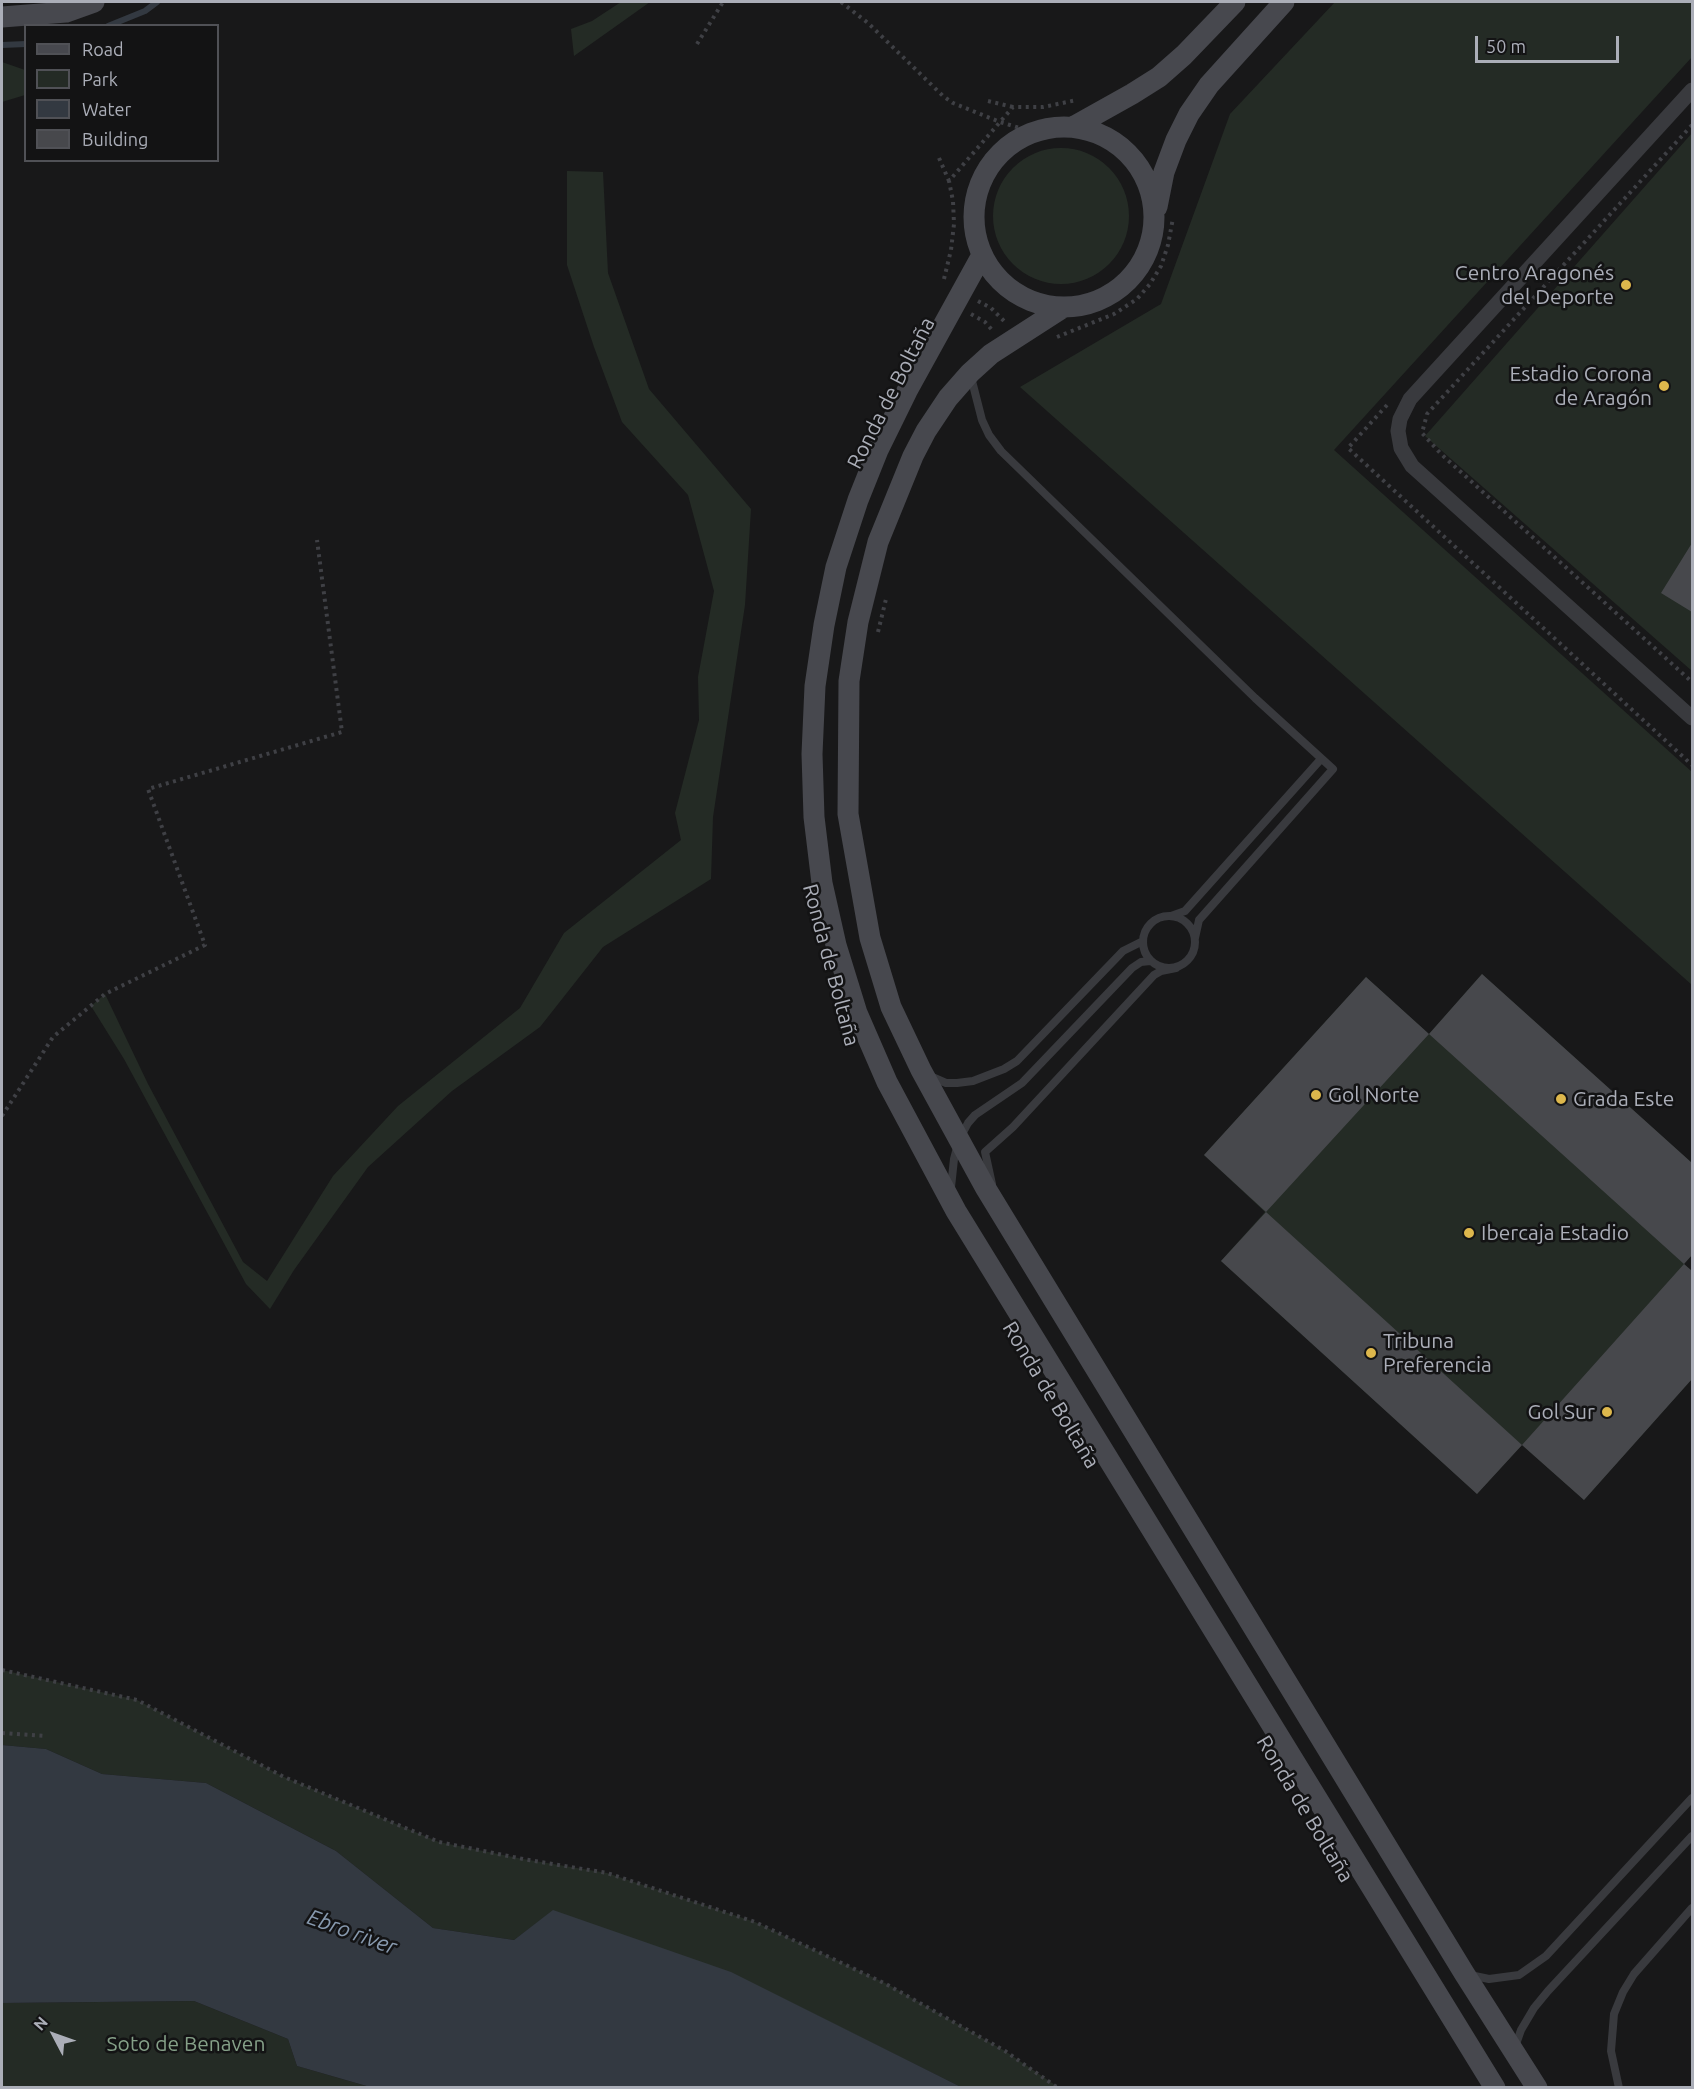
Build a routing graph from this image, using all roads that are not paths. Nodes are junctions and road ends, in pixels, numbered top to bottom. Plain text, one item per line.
1 (94, 2) edge
2 (1235, 2) edge
3 (1284, 2) edge
4 (2, 17) edge
5 (1692, 90) edge
6 (1073, 127) junction
7 (1155, 219) junction
8 (982, 255) junction
9 (1064, 307) junction
10 (969, 373) junction
11 (1692, 718) edge
12 (1321, 759) junction
13 (1171, 916) junction
14 (1195, 938) junction
15 (1143, 941) junction
16 (1150, 960) junction
17 (1176, 968) junction
18 (921, 1070) junction
19 (959, 1140) junction
20 (951, 1203) junction
21 (998, 1209) junction
22 (1692, 1798) edge
23 (1692, 1836) edge
24 (1692, 1908) edge
25 (1464, 1973) junction
26 (1514, 2051) junction
27 (1495, 2088) edge
28 (1537, 2088) edge
29 (1619, 2088) edge

1 - 4 main road
2 - 6 main road
3 - 7 main road
5 - 11 street
6 - 7 main road
6 - 8 main road
7 - 9 main road
8 - 9 main road
8 - 20 main road, Ronda de Boltaña
9 - 10 main road
10 - 12 lane
10 - 18 main road
12 - 13 lane
12 - 14 lane
13 - 14 lane
13 - 15 lane
14 - 17 lane
15 - 16 lane
15 - 18 lane
16 - 17 lane
16 - 19 lane
17 - 21 lane
18 - 19 main road
19 - 20 lane
19 - 21 main road
20 - 27 main road, Ronda de Boltaña
21 - 25 main road
22 - 25 lane
23 - 26 lane
24 - 29 lane
25 - 26 main road
26 - 28 main road

